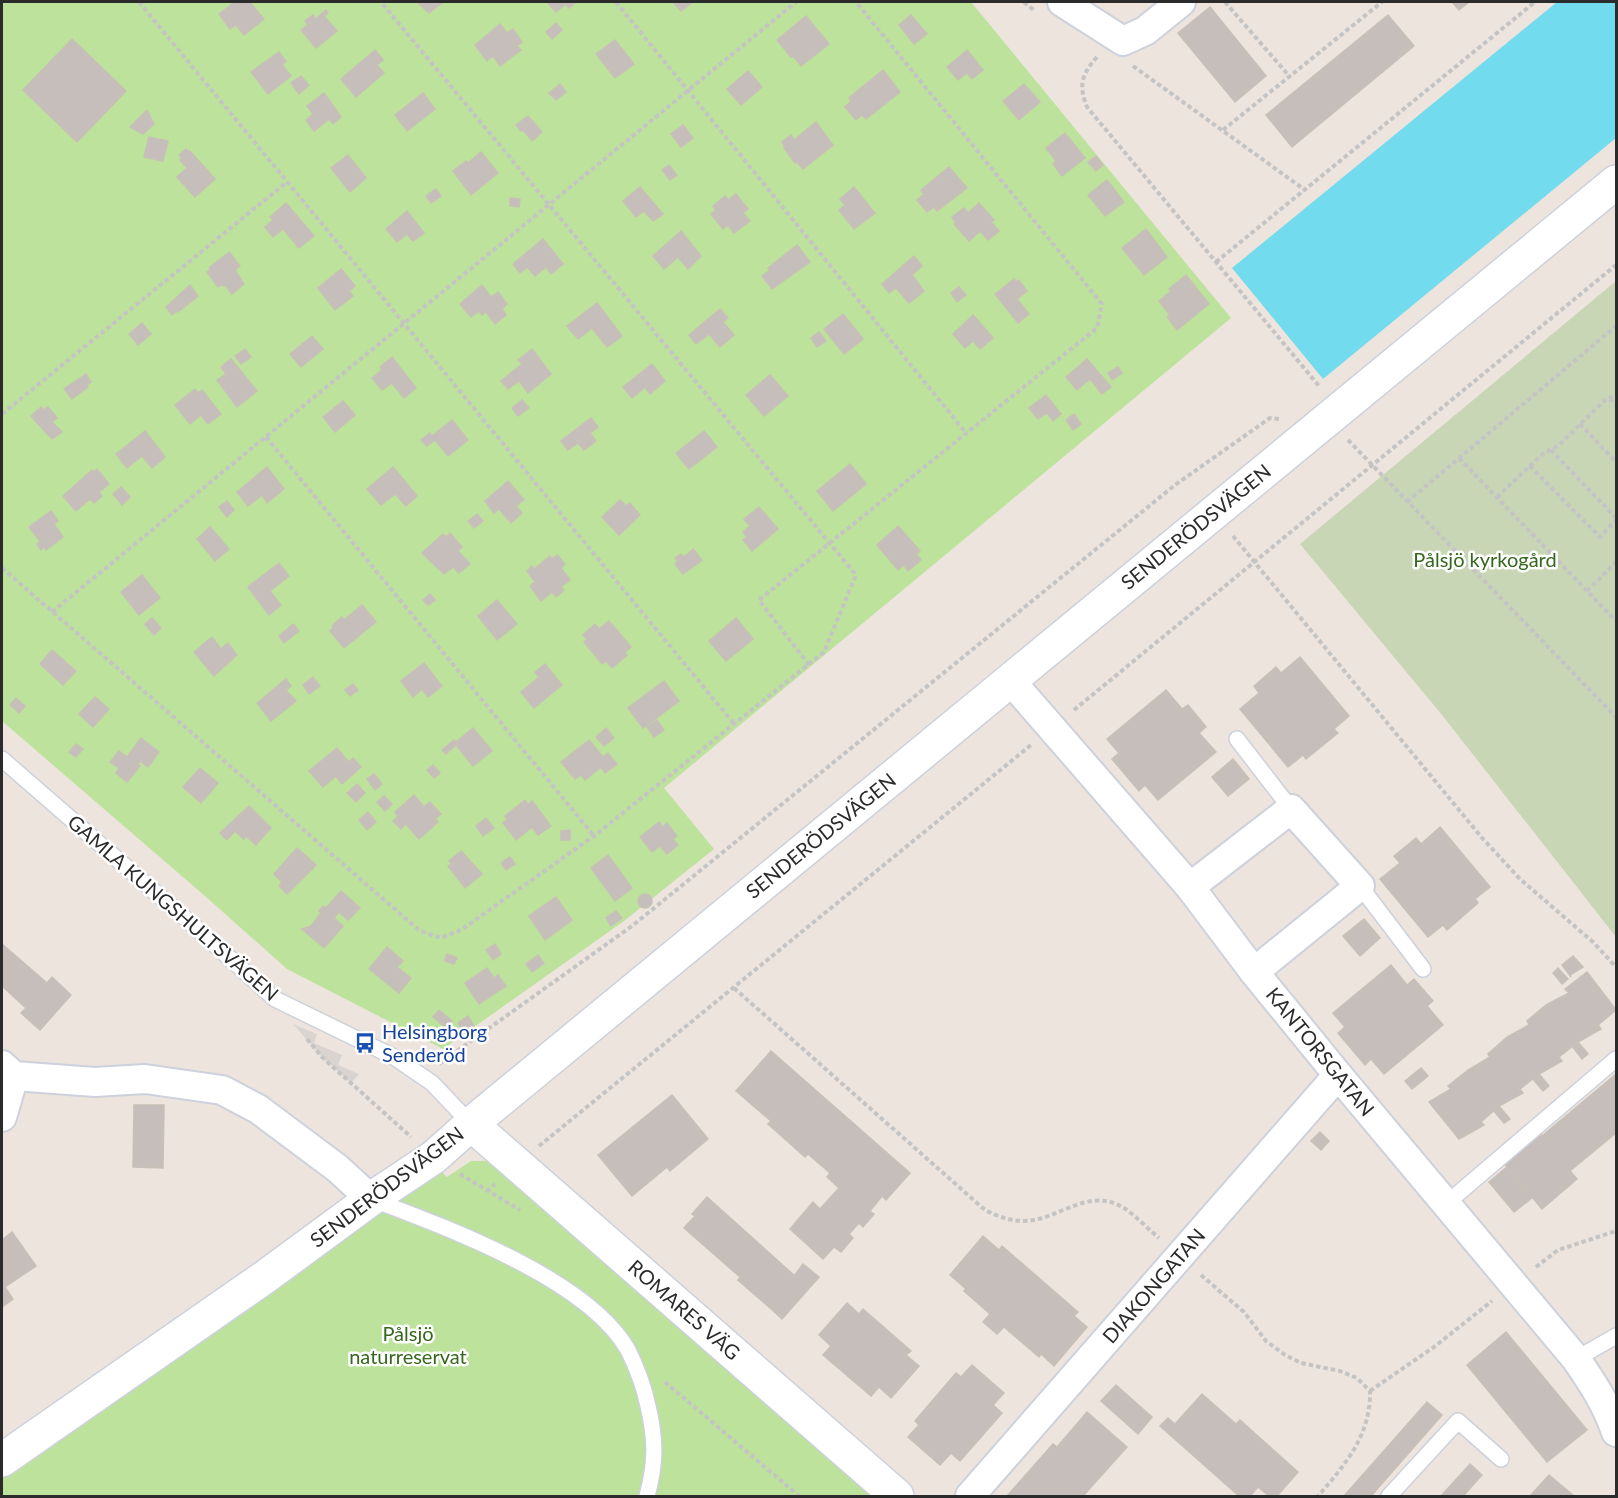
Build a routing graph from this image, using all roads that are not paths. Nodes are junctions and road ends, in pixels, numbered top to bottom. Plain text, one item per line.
1 (1062, 2) edge
2 (1181, 2) edge
3 (1617, 182) edge
4 (1010, 680) junction
5 (1237, 739) dead end
6 (2, 759) edge
7 (1291, 809) junction
8 (1360, 886) junction
9 (1190, 887) junction
10 (1423, 969) dead end
11 (1254, 972) junction
12 (1617, 1059) edge
13 (8, 1071) edge
14 (1338, 1075) junction
15 (2, 1117) edge
16 (471, 1124) junction
17 (371, 1199) junction
18 (1447, 1203) junction
19 (1617, 1336) edge
20 (1576, 1359) junction
21 (1615, 1420) edge
22 (1501, 1459) dead end
23 (2, 1460) edge
24 (647, 1497) edge
25 (897, 1497) edge
26 (970, 1497) edge
27 (1389, 1497) edge

1 - 2 street
3 - 4 street, SENDERÖDSVÄGEN
4 - 9 street, KANTORSGATAN
4 - 16 street, SENDERÖDSVÄGEN
5 - 7 lane
6 - 16 lane, GAMLA KUNGSHULTSVÄGEN
7 - 8 street
7 - 9 street
8 - 10 lane
8 - 11 street
9 - 11 street, KANTORSGATAN
11 - 14 street, KANTORSGATAN
12 - 18 lane
13 - 15 street
13 - 17 street
14 - 18 street, KANTORSGATAN
14 - 26 street, DIAKONGATAN
16 - 17 street, SENDERÖDSVÄGEN
16 - 25 street, ROMARES VÄG
17 - 23 street, SENDERÖDSVÄGEN
17 - 24 lane
18 - 20 street, KANTORSGATAN
19 - 20 lane
20 - 21 street, KANTORSGATAN
22 - 27 lane

